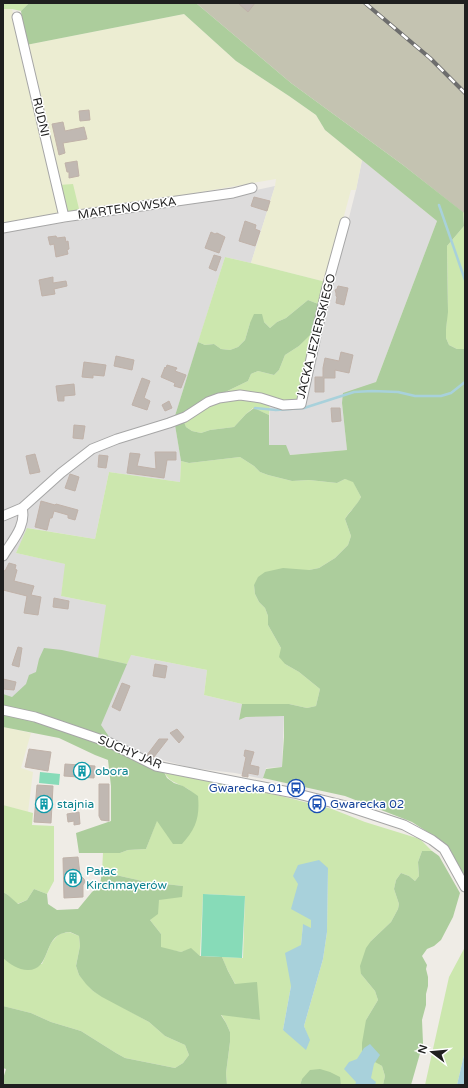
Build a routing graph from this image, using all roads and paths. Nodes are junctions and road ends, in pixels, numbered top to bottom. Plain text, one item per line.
1 (17, 17) dead end
2 (252, 188) dead end
3 (64, 217) junction
4 (345, 222) dead end
5 (3, 228) edge
6 (22, 508) junction
7 (3, 516) edge
8 (3, 556) edge
9 (3, 710) edge
10 (465, 887) edge

1 - 3 street, RUDNI
2 - 3 street, MARTENOWSKA
3 - 5 street, MARTENOWSKA
4 - 6 street, JACKA JEZIERSKIEGO
6 - 7 street
6 - 8 street
9 - 10 street, SUCHY JAR

